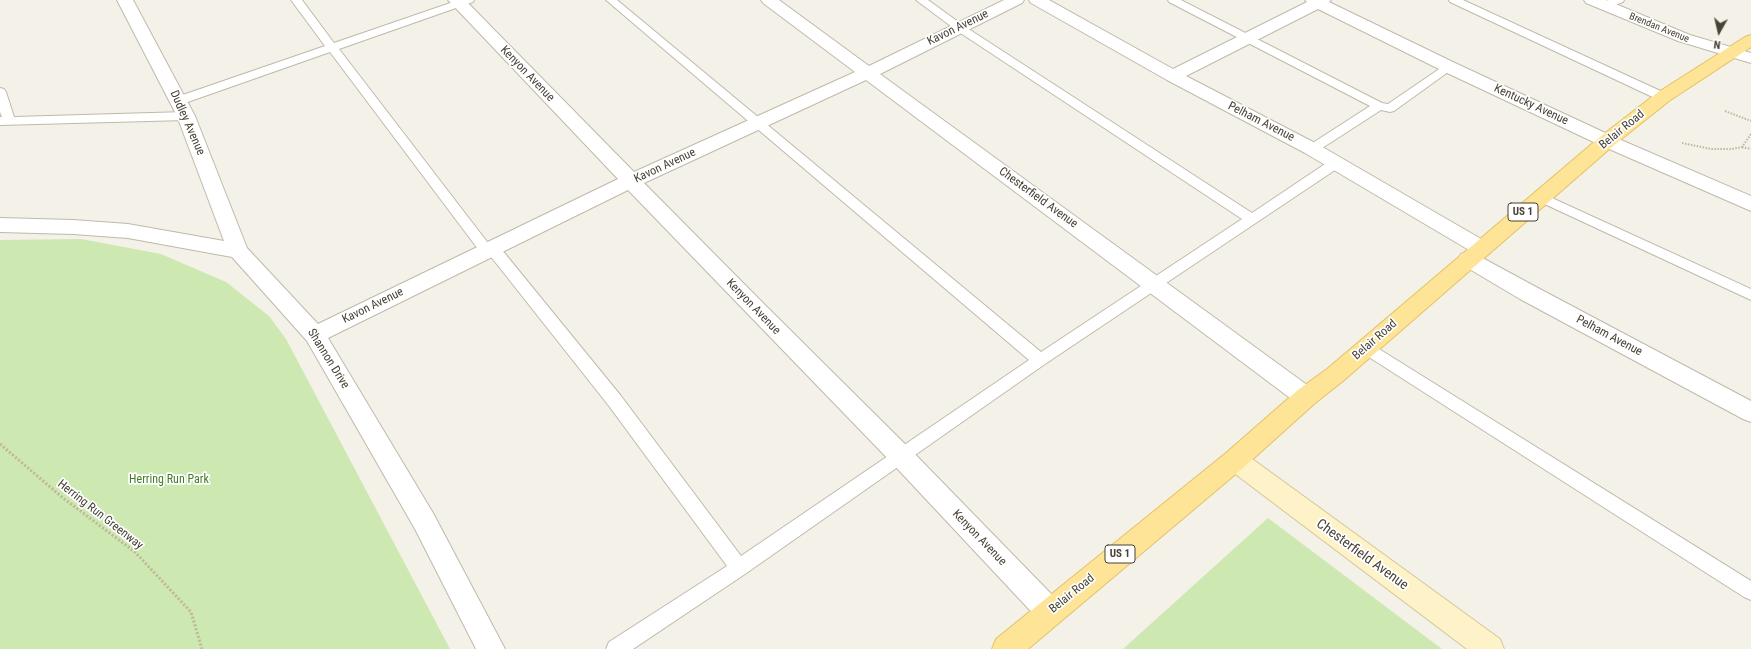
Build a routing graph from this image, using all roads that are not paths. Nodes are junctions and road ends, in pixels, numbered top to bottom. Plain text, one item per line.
1 (125, 0) edge
2 (296, 0) edge
3 (611, 0) edge
4 (769, 0) edge
5 (921, 0) edge
6 (1016, 0) edge
7 (1037, 0) edge
8 (1173, 0) edge
9 (1454, 0) edge
10 (462, 1) edge
11 (1318, 1) edge
12 (1606, 2) edge
13 (960, 28) junction
14 (1249, 40) junction
15 (1751, 40) edge
16 (332, 47) junction
17 (1742, 55) edge
18 (1449, 67) junction
19 (868, 73) junction
20 (1173, 76) junction
21 (0, 92) edge
22 (1663, 97) junction
23 (178, 100) junction
24 (1380, 106) junction
25 (186, 116) junction
26 (4, 121) edge
27 (757, 122) junction
28 (1607, 141) junction
29 (1312, 149) junction
30 (1336, 163) junction
31 (631, 182) junction
32 (1541, 197) junction
33 (1751, 204) edge
34 (1252, 219) junction
35 (0, 225) edge
36 (486, 250) junction
37 (238, 251) junction
38 (1475, 254) junction
39 (1154, 284) junction
40 (1751, 295) edge
41 (315, 335) junction
42 (1366, 348) junction
43 (1040, 360) junction
44 (1306, 397) junction
45 (1751, 412) edge
46 (901, 456) junction
47 (1235, 460) junction
48 (739, 568) junction
49 (1751, 591) edge
50 (1050, 612) junction
51 (491, 649) edge
52 (616, 649) edge
53 (1006, 649) edge
54 (1490, 649) edge

1 - 23 street, Dudley Avenue
2 - 16 lane
3 - 27 lane
4 - 19 street, Chesterfield Avenue
5 - 13 lane
6 - 13 street, Kavon Avenue
7 - 20 street, Pelham Avenue
8 - 14 lane
9 - 22 lane
10 - 16 lane
10 - 31 street, Kenyon Avenue
11 - 14 street
11 - 18 street, Kentucky Avenue
12 - 17 street, Brendan Avenue
13 - 19 street, Kavon Avenue
13 - 34 lane
14 - 20 street
14 - 24 lane
15 - 17 main road, Belair Road / US 1
16 - 23 lane
16 - 36 lane
17 - 22 main road, Belair Road / US 1
18 - 24 lane
18 - 28 street, Kentucky Avenue
19 - 27 street, Kavon Avenue
19 - 39 street, Chesterfield Avenue
20 - 29 street, Pelham Avenue
21 - 26 lane
22 - 28 main road, Belair Road / US 1
23 - 25 street, Dudley Avenue
24 - 29 lane
25 - 26 lane
25 - 37 street, Dudley Avenue
27 - 31 street, Kavon Avenue
27 - 43 lane
28 - 32 main road, Belair Road / US 1
28 - 33 street, Kentucky Avenue
29 - 30 street, Pelham Avenue
30 - 34 lane
30 - 38 street, Pelham Avenue
31 - 36 street, Kavon Avenue
31 - 46 street, Kenyon Avenue
32 - 38 main road, Belair Road / US 1
32 - 40 lane
34 - 39 lane
35 - 37 street
36 - 41 street, Kavon Avenue
36 - 48 lane
37 - 41 street, Shannon Drive
38 - 42 main road, Belair Road / US 1
38 - 45 street, Pelham Avenue
39 - 43 lane
39 - 44 street, Chesterfield Avenue
41 - 51 street, Shannon Drive
42 - 44 main road, Belair Road / US 1
42 - 49 lane
43 - 46 lane
44 - 47 main road, Belair Road / US 1
46 - 48 lane
46 - 50 street, Kenyon Avenue
47 - 50 main road, Belair Road / US 1
47 - 54 street, Chesterfield Avenue
48 - 52 lane
50 - 53 main road, Belair Road / US 1

